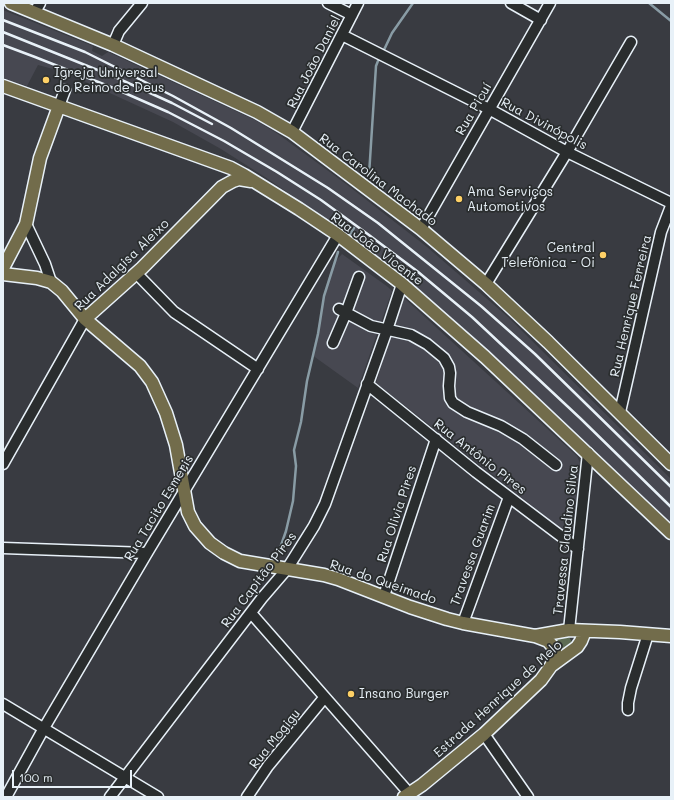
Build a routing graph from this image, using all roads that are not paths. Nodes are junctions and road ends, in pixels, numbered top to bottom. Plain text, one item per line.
1 (11, 3) edge
2 (142, 3) edge
3 (328, 3) edge
4 (358, 3) edge
5 (511, 3) edge
6 (550, 3) edge
7 (37, 8) edge
8 (352, 15) junction
9 (541, 20) junction
10 (342, 35) junction
11 (631, 42) dead end
12 (113, 45) junction
13 (3, 86) edge
14 (65, 90) dead end
15 (58, 106) junction
16 (489, 109) junction
17 (292, 132) junction
18 (567, 152) junction
19 (220, 164) junction
20 (252, 181) junction
21 (222, 188) junction
22 (671, 203) edge
23 (671, 206) edge
24 (26, 224) junction
25 (421, 229) junction
26 (338, 235) junction
27 (3, 268) edge
28 (136, 273) junction
29 (3, 274) edge
30 (359, 277) dead end
31 (50, 282) junction
32 (402, 284) junction
33 (486, 284) junction
34 (342, 311) junction
35 (85, 319) junction
36 (387, 330) junction
37 (333, 343) dead end
38 (258, 369) junction
39 (367, 384) junction
40 (620, 412) junction
41 (436, 439) junction
42 (588, 453) junction
43 (3, 464) edge
44 (671, 464) edge
45 (556, 465) dead end
46 (184, 493) junction
47 (509, 497) junction
48 (671, 533) edge
49 (3, 548) edge
50 (578, 550) junction
51 (147, 553) junction
52 (286, 569) junction
53 (384, 596) junction
54 (251, 612) junction
55 (463, 623) junction
56 (569, 630) junction
57 (584, 631) junction
58 (648, 634) junction
59 (535, 636) junction
60 (671, 636) edge
61 (551, 666) junction
62 (324, 698) junction
63 (3, 704) edge
64 (628, 710) dead end
65 (44, 728) junction
66 (484, 734) junction
67 (126, 778) junction
68 (406, 795) edge
69 (6, 797) edge
70 (110, 797) edge
71 (158, 797) edge
72 (247, 797) edge
73 (528, 797) edge

1 - 7 main road, Rua Carolina Machado
2 - 12 street
3 - 8 street
4 - 8 street, Rua João Daniel
5 - 9 street
6 - 9 street, Rua Picuí
7 - 12 main road, Rua Carolina Machado
8 - 10 street, Rua João Daniel
9 - 16 street, Rua Picuí
10 - 16 street, Rua Divinópolis
10 - 17 street, Rua João Daniel
11 - 18 street
12 - 17 main road, Rua Carolina Machado
13 - 15 main road, Rua João Vicente
14 - 15 street
15 - 19 main road, Rua João Vicente
15 - 24 main road
16 - 18 street, Rua Divinópolis
16 - 25 street, Rua Picuí
17 - 25 main road, Rua Carolina Machado
18 - 22 street, Rua Divinópolis
18 - 33 street
19 - 20 main road, Rua João Vicente
19 - 21 main road
20 - 21 main road, Rua Adalgisa Aleixo
20 - 26 main road, Rua João Vicente
21 - 28 main road, Rua Adalgisa Aleixo
23 - 40 street, Rua Henrique Ferreira
24 - 27 main road
24 - 31 street
25 - 33 main road, Rua Carolina Machado
26 - 32 main road, Rua João Vicente
26 - 38 street, Rua Tacito Esmeris
28 - 35 main road, Rua Adalgisa Aleixo
28 - 38 street
29 - 31 main road
30 - 34 street
31 - 35 main road, Rua do Queimado
32 - 36 street, Rua Capitão Pires
32 - 42 main road, Rua João Vicente
33 - 40 main road, Rua Carolina Machado
34 - 36 street
34 - 37 street
35 - 43 street, Rua Adalgisa Aleixo
35 - 46 main road, Rua do Queimado
36 - 39 street, Rua Capitão Pires
36 - 45 street
38 - 46 street, Rua Tacito Esmeris
39 - 41 street, Rua Antônio Pires
39 - 52 street, Rua Capitão Pires
40 - 44 main road, Rua Carolina Machado
41 - 47 street, Rua Antônio Pires
41 - 53 street, Rua Olivia Pires
42 - 48 main road, Rua João Vicente
42 - 50 street, Travessa Claudino Silva
46 - 51 street, Rua Tacito Esmeris
46 - 52 main road, Rua do Queimado
47 - 50 street, Rua Antônio Pires
47 - 55 street, Travessa Guarim
49 - 51 street
50 - 56 street, Travessa Claudino Silva
51 - 65 street, Rua Tacito Esmeris
52 - 53 main road, Rua do Queimado
52 - 54 street, Rua Capitão Pires
53 - 55 main road, Rua do Queimado
54 - 62 street
54 - 67 street, Rua Capitão Pires
55 - 59 main road, Rua do Queimado
56 - 57 main road, Rua do Queimado
56 - 59 main road, Rua do Queimado
57 - 58 main road, Rua do Queimado
57 - 61 main road, Estrada Henrique de Melo
58 - 60 main road
58 - 64 street
59 - 61 main road
61 - 66 main road, Estrada Henrique de Melo
62 - 68 street
62 - 72 street, Rua Mogigu
63 - 65 street
65 - 67 street
65 - 69 street, Rua Tacito Esmeris
66 - 68 main road, Estrada Henrique de Melo
66 - 73 street
67 - 70 street, Rua Capitão Pires
67 - 71 street

